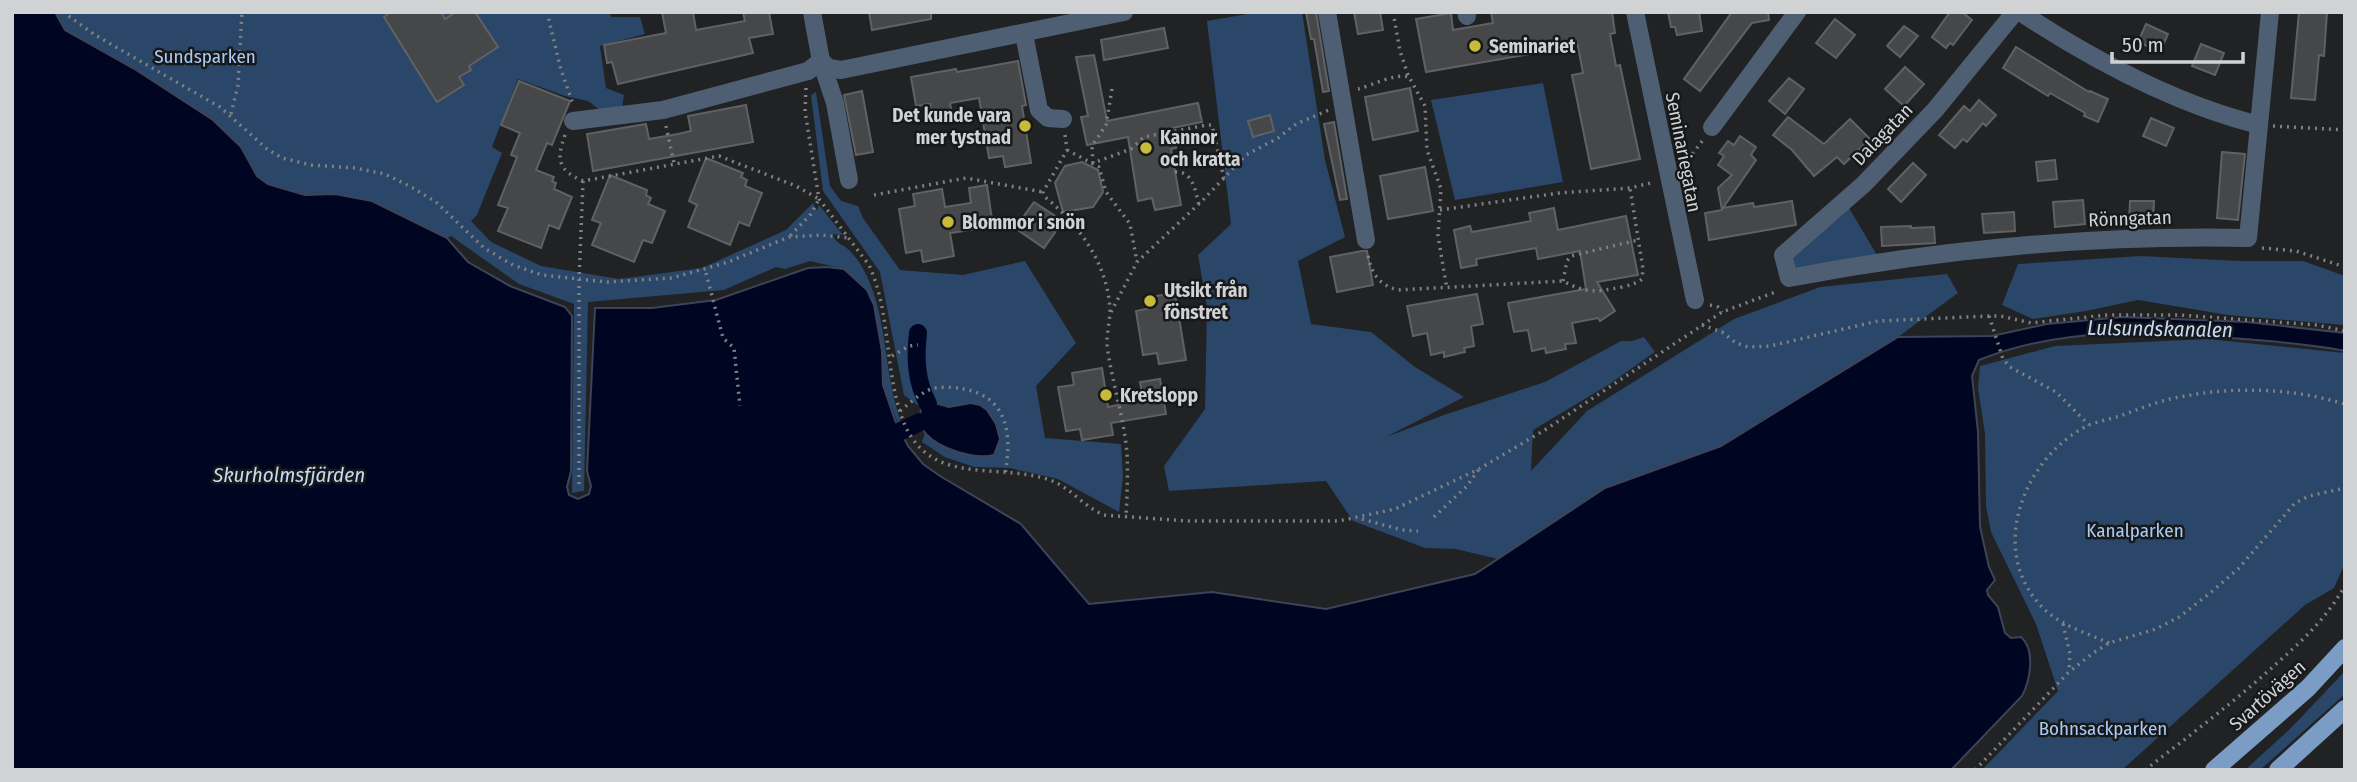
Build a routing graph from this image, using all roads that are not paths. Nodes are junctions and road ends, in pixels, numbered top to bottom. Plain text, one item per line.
1 (813, 12) edge
2 (1124, 12) edge
3 (1327, 12) edge
4 (1635, 12) edge
5 (1797, 12) edge
6 (2018, 12) edge
7 (2270, 12) edge
8 (1093, 15) edge
9 (1024, 34) junction
10 (821, 61) junction
11 (1063, 119) road end
12 (573, 121) road end
13 (2259, 125) junction
14 (1712, 127) road end
15 (849, 180) dead end
16 (1366, 240) road end
17 (1784, 284) joint
18 (1695, 300) dead end
19 (2345, 648) edge
20 (2345, 709) edge
21 (2214, 770) edge
22 (2277, 770) edge

1 - 10 street
2 - 8 street
3 - 16 street
4 - 18 street, Seminariegatan
5 - 14 street
6 - 13 street
6 - 17 street, Dalagatan
7 - 13 street
8 - 9 street
9 - 10 street
9 - 11 street
10 - 12 street
10 - 15 street
13 - 17 street, Rönngatan
19 - 21 main road, Svartövägen
20 - 22 main road

